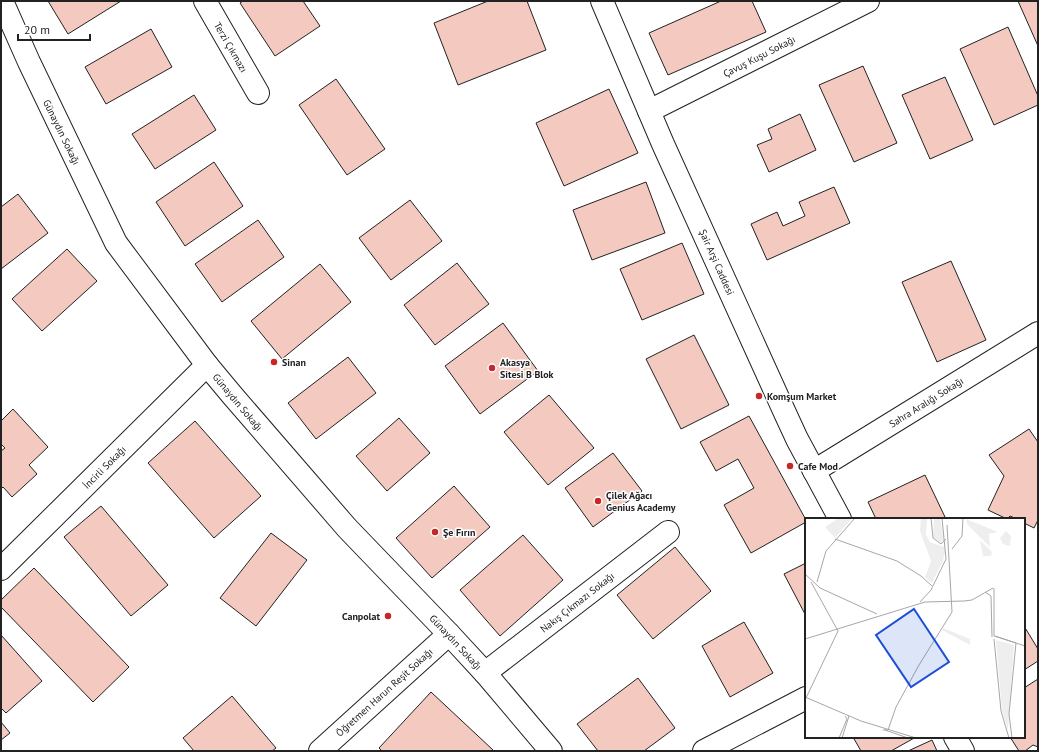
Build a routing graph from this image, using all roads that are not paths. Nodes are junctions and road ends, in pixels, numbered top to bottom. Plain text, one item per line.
1 (2, 1) edge
2 (205, 1) edge
3 (602, 1) edge
4 (868, 1) edge
5 (258, 93) dead end
6 (649, 111) junction
7 (1038, 333) edge
8 (207, 365) junction
9 (814, 471) junction
10 (839, 518) edge
11 (668, 532) dead end
12 (1, 569) edge
13 (449, 634) junction
14 (485, 673) junction
15 (805, 699) edge
16 (956, 738) edge
17 (320, 751) edge
18 (551, 751) edge
19 (704, 751) edge
20 (963, 751) edge

1 - 8 street, Günaydın Sokağı
2 - 5 street, Terzi Çıkmazı
3 - 6 street, Şair Arşi Caddesi
4 - 6 street, Çavuş Kuşu Sokağı
6 - 9 street, Şair Arşi Caddesi
7 - 9 street, Sahra Aralığı Sokağı
8 - 12 street, İncirli Sokağı
8 - 13 street, Günaydın Sokağı
9 - 10 street, Şair Arşi Caddesi
11 - 14 street, Nakış Çıkmazı Sokağı
13 - 14 street, Günaydın Sokağı
13 - 17 street, Öğretmen Harun Reşit Sokağı
14 - 18 street, Günaydın Sokağı
15 - 19 street
16 - 20 street

